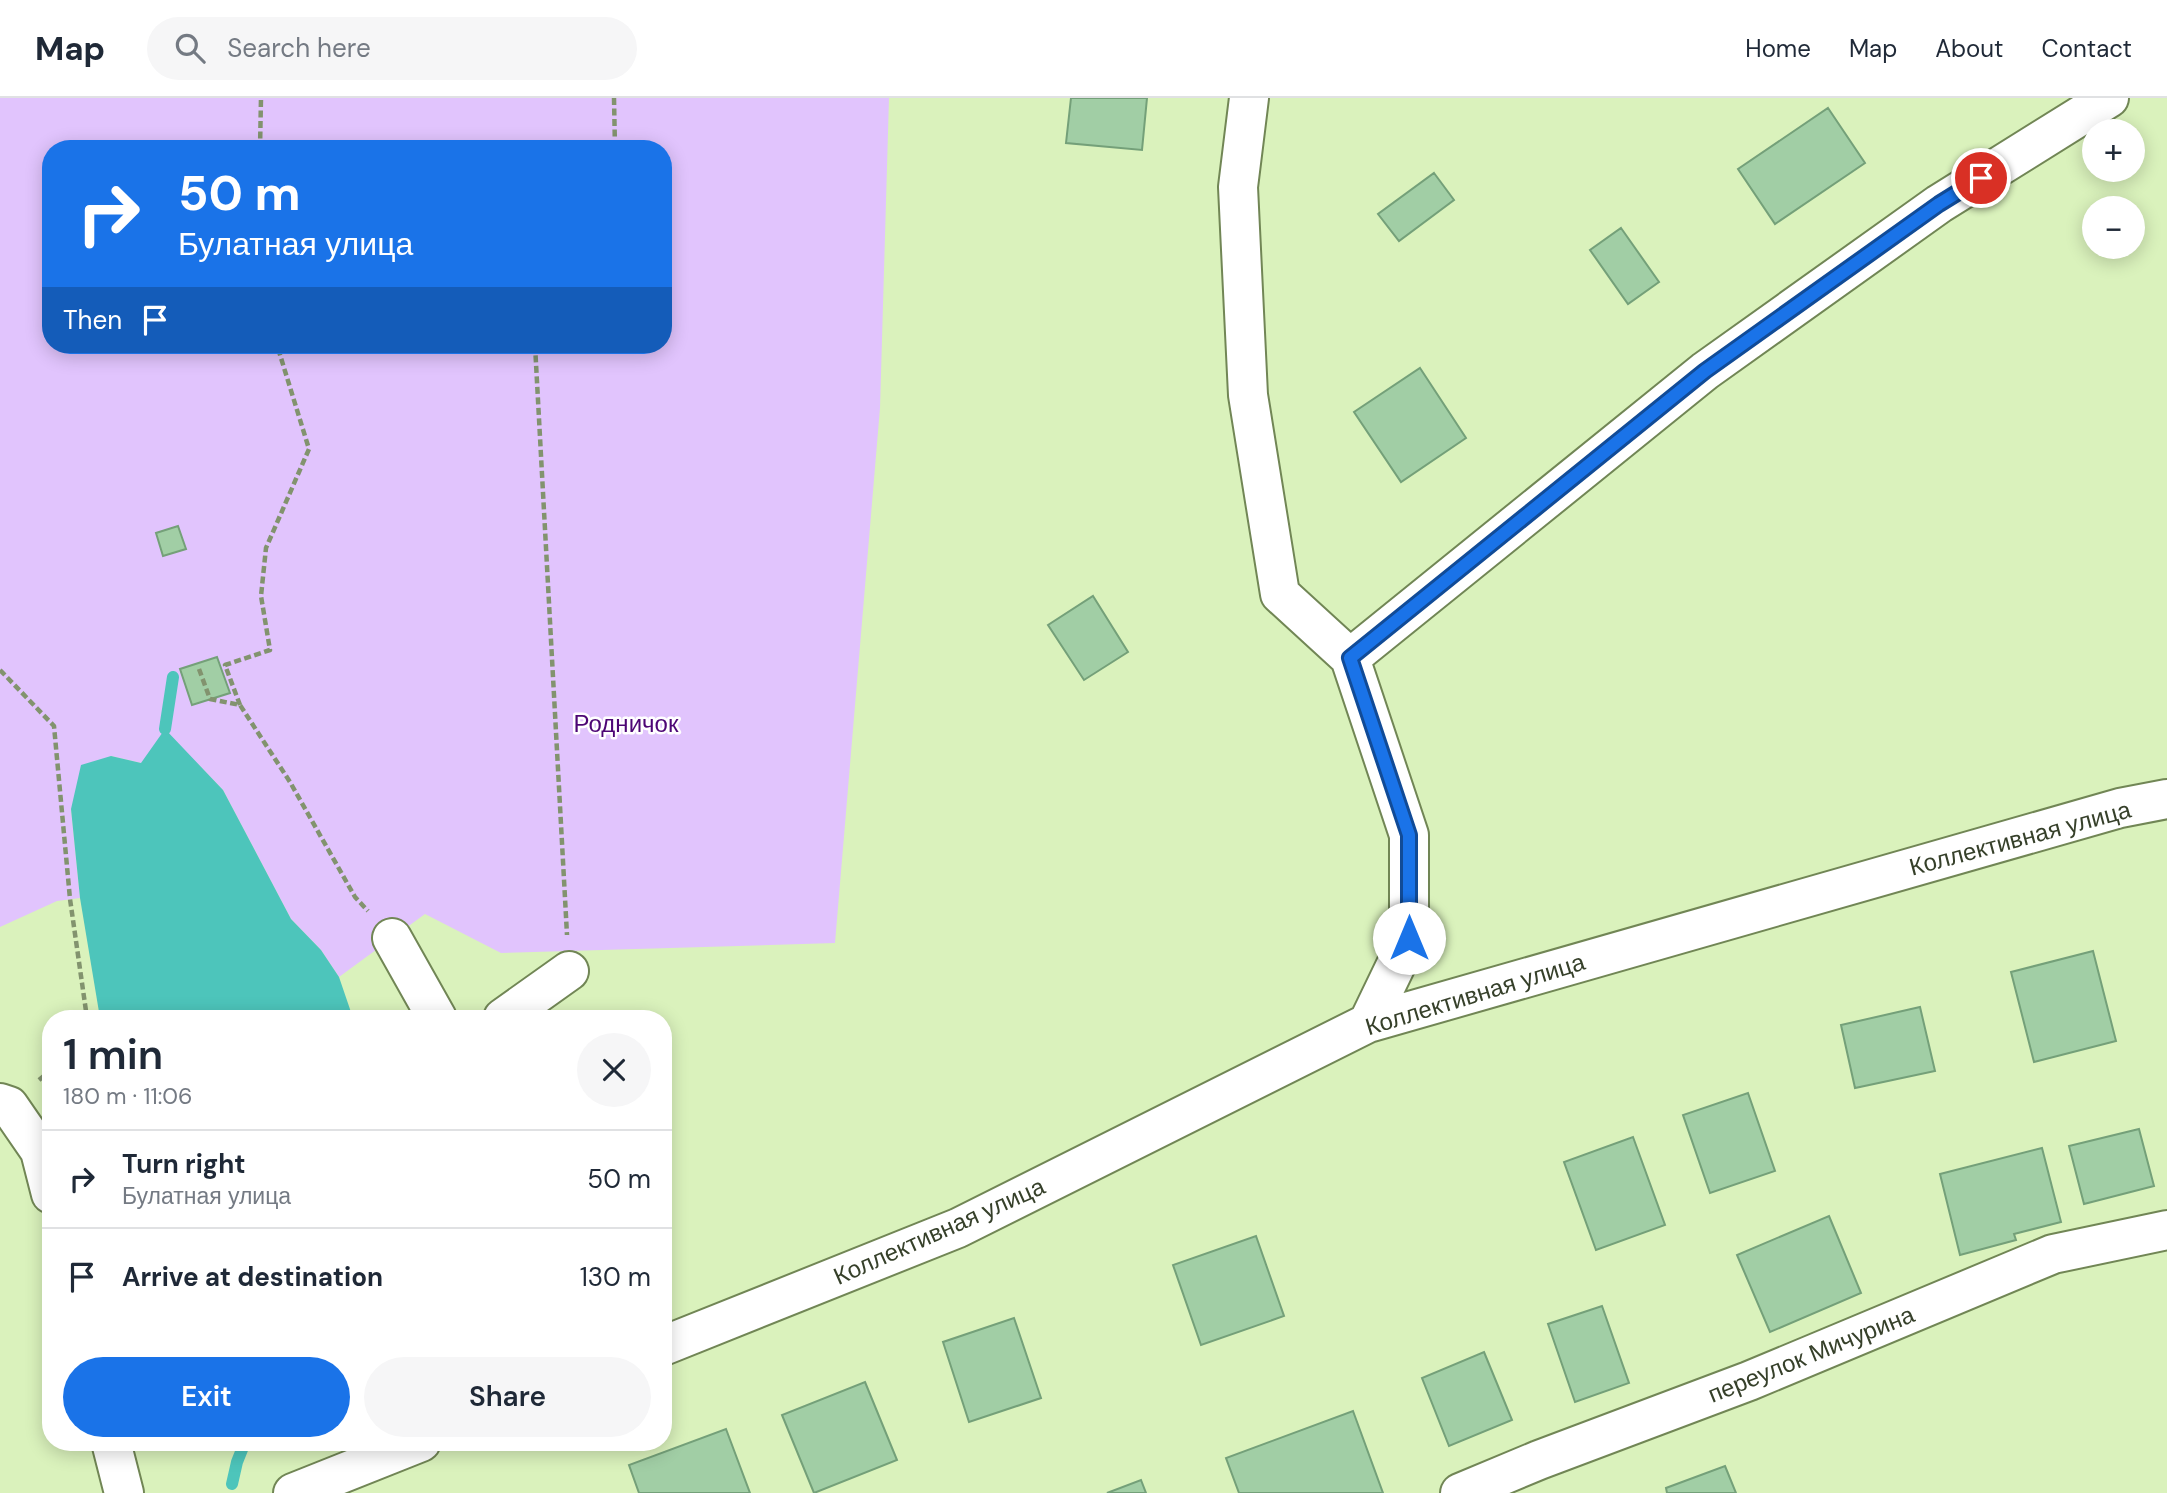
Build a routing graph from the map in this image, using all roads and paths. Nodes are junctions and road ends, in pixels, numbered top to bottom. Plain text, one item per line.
1 (261, 98) edge
2 (614, 98) edge
3 (1249, 98) edge
4 (2109, 98) edge
5 (260, 140) edge
6 (615, 140) edge
7 (280, 354) edge
8 (535, 354) edge
9 (1350, 658) junction
10 (200, 669) dead end
11 (0, 670) edge
12 (240, 705) junction
13 (2167, 799) edge
14 (392, 938) joint
15 (569, 971) joint
16 (87, 1010) edge
17 (432, 1010) edge
18 (514, 1010) edge
19 (1368, 1023) junction
20 (0, 1103) edge
21 (42, 1146) edge
22 (2167, 1230) edge
23 (672, 1342) edge
24 (113, 1451) edge
25 (398, 1451) edge
26 (124, 1493) edge
27 (293, 1493) edge
28 (1460, 1493) edge

1 - 5 path
2 - 6 path
3 - 9 street
4 - 9 street
7 - 12 path
8 - 15 path
9 - 19 street
10 - 12 path
11 - 16 path
12 - 14 path
13 - 19 street, Коллективная улица
14 - 17 street
15 - 18 street
19 - 23 street, Коллективная улица
20 - 21 street
22 - 28 street, переулок Мичурина
24 - 26 street
25 - 27 street

